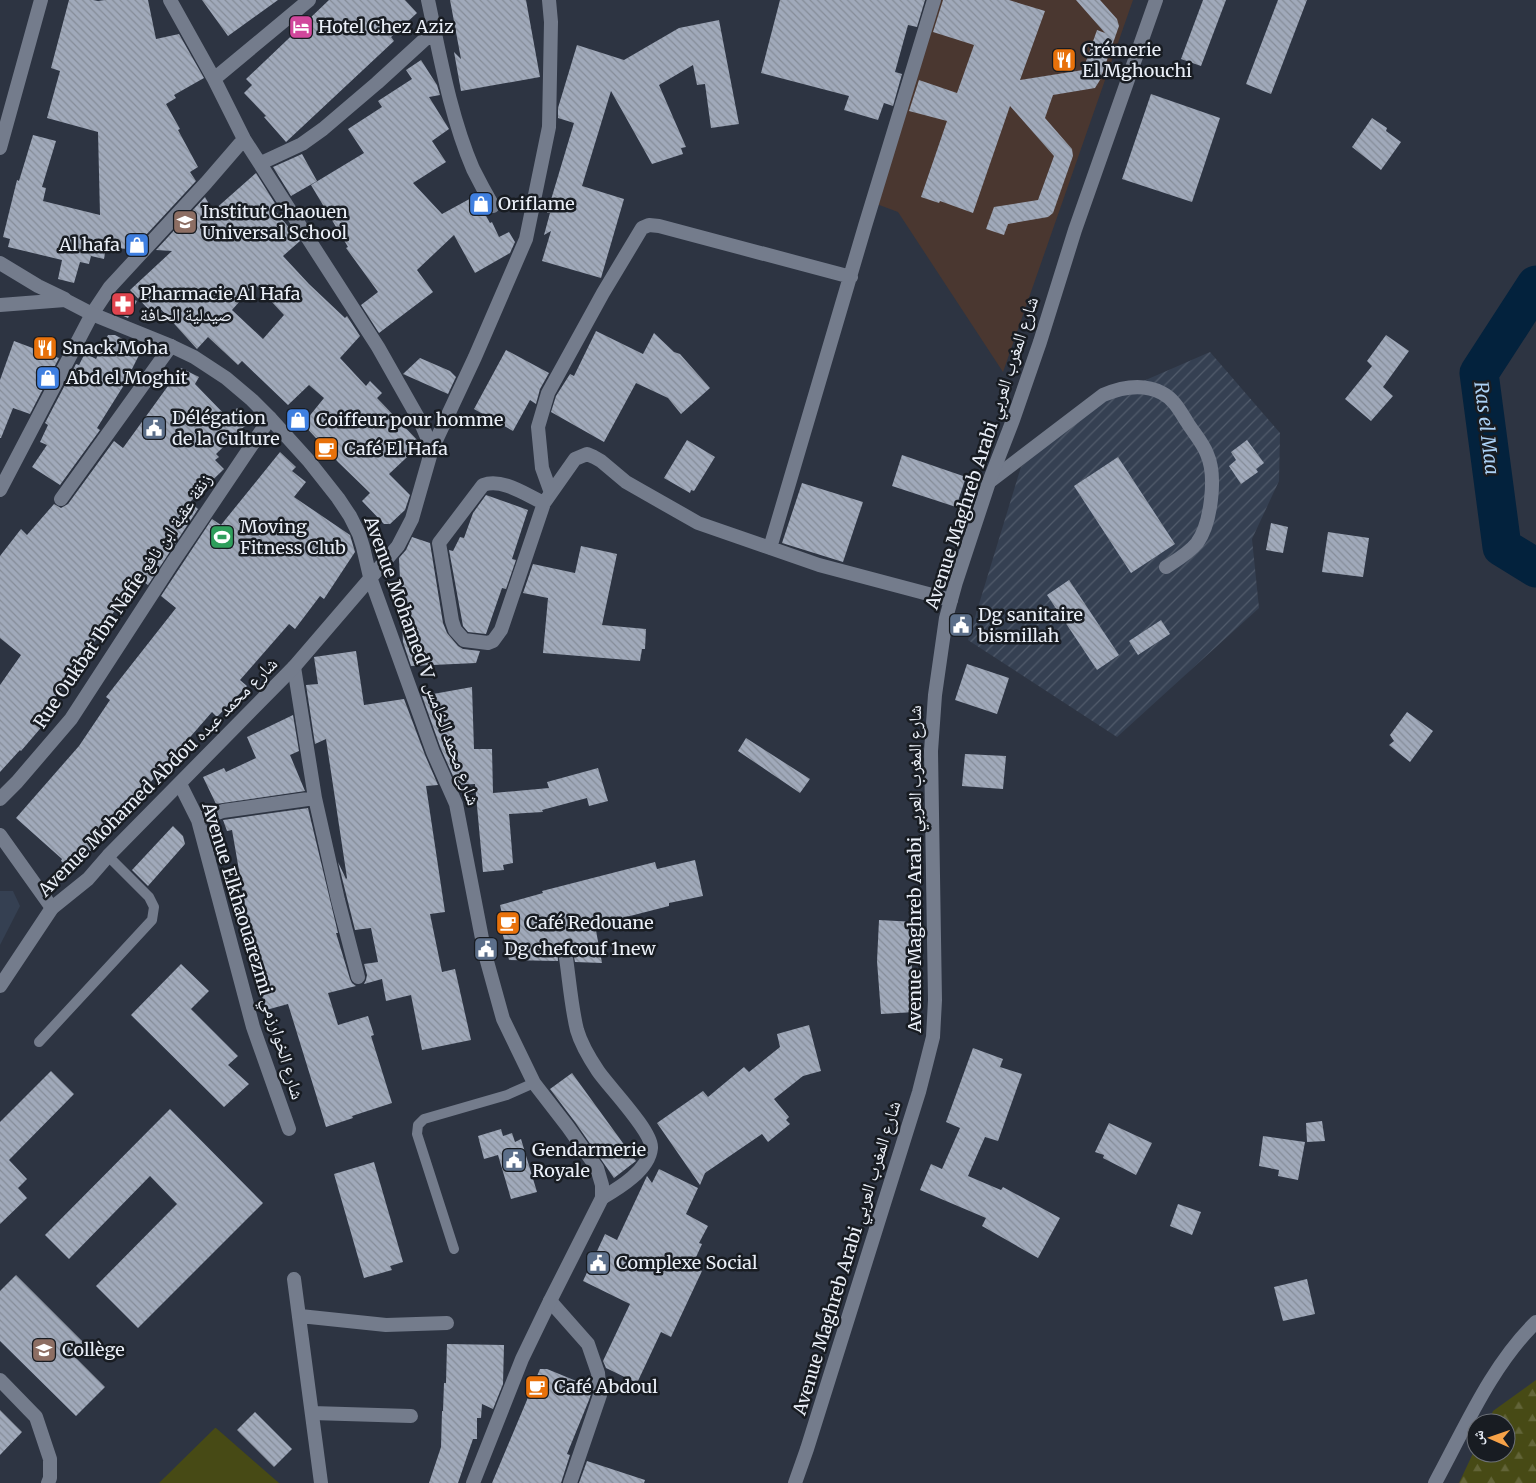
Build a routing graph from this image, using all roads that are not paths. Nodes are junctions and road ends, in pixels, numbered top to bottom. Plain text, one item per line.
1 (42, 0) edge
2 (170, 0) edge
3 (309, 0) edge
4 (428, 0) edge
5 (549, 0) edge
6 (934, 0) edge
7 (1156, 0) edge
8 (434, 30) junction
9 (214, 79) junction
10 (244, 138) junction
11 (0, 148) edge
12 (260, 163) junction
13 (493, 206) dead end
14 (0, 263) edge
15 (851, 277) junction
16 (65, 300) junction
17 (0, 305) edge
18 (92, 314) junction
19 (171, 346) junction
20 (270, 418) junction
21 (432, 449) junction
22 (989, 482) junction
23 (0, 490) edge
24 (547, 498) junction
25 (62, 499) dead end
26 (770, 548) junction
27 (1166, 567) dead end
28 (370, 578) junction
29 (951, 600) junction
30 (294, 667) junction
31 (180, 784) junction
32 (315, 798) junction
33 (0, 799) edge
34 (198, 820) junction
35 (0, 835) edge
36 (108, 856) junction
37 (52, 908) junction
38 (565, 951) dead end
39 (358, 977) dead end
40 (0, 986) edge
41 (39, 1042) dead end
42 (534, 1082) junction
43 (289, 1129) dead end
44 (602, 1198) junction
45 (454, 1249) dead end
46 (294, 1279) dead end
47 (550, 1301) junction
48 (300, 1316) junction
49 (1536, 1322) edge
50 (447, 1323) dead end
51 (0, 1380) edge
52 (312, 1413) junction
53 (411, 1416) dead end
54 (48, 1483) edge
55 (321, 1483) edge
56 (474, 1483) edge
57 (570, 1483) edge
58 (795, 1483) edge
59 (1435, 1483) edge

1 - 11 street
2 - 9 street
3 - 9 street
4 - 8 street
5 - 21 street, Avenue Mohamed Abdou شارع محمد عبده
6 - 15 street
7 - 22 street, Avenue Maghreb Arabi شارع المغرب العربي
8 - 12 street
8 - 13 street
9 - 10 street
10 - 12 street
10 - 18 street
12 - 21 street
14 - 16 street, Avenue Mohamed V شارع محمد الخامس
15 - 24 street
15 - 26 street
16 - 17 street
16 - 18 street, Avenue Mohamed V شارع محمد الخامس
18 - 19 street, Avenue Mohamed V شارع محمد الخامس
18 - 23 street
19 - 20 street, Avenue Mohamed V شارع محمد الخامس
19 - 25 street
20 - 28 street, Avenue Mohamed V شارع محمد الخامس
20 - 33 street, Rue Oukbat Ibn Nafie زنقة عقبة ابن نافع
21 - 28 street, Avenue Mohamed Abdou شارع محمد عبده
22 - 27 street
22 - 29 street, Avenue Maghreb Arabi شارع المغرب العربي
24 - 24 street
24 - 26 street
26 - 29 street
28 - 30 street, Avenue Mohamed Abdou شارع محمد عبده
28 - 42 street, Avenue Mohamed V شارع محمد الخامس
29 - 58 street, Avenue Maghreb Arabi شارع المغرب العربي
30 - 31 street, Avenue Mohamed Abdou شارع محمد عبده
30 - 32 street
31 - 34 street, Avenue Elkhaouarezmi شارع الخوارزمي
31 - 36 street, Avenue Mohamed Abdou شارع محمد عبده
32 - 34 street
32 - 39 street
34 - 43 street, Avenue Elkhaouarezmi شارع الخوارزمي
35 - 37 street
36 - 37 street, Avenue Mohamed Abdou شارع محمد عبده
36 - 41 lane
37 - 40 street, Avenue Mohamed Abdou شارع محمد عبده
38 - 44 street
42 - 44 street, Avenue Mohamed V شارع محمد الخامس
42 - 45 lane
44 - 47 street
46 - 48 street
47 - 56 street
47 - 57 street
48 - 50 street
48 - 52 street
49 - 59 street
51 - 54 street
52 - 53 street
52 - 55 street

